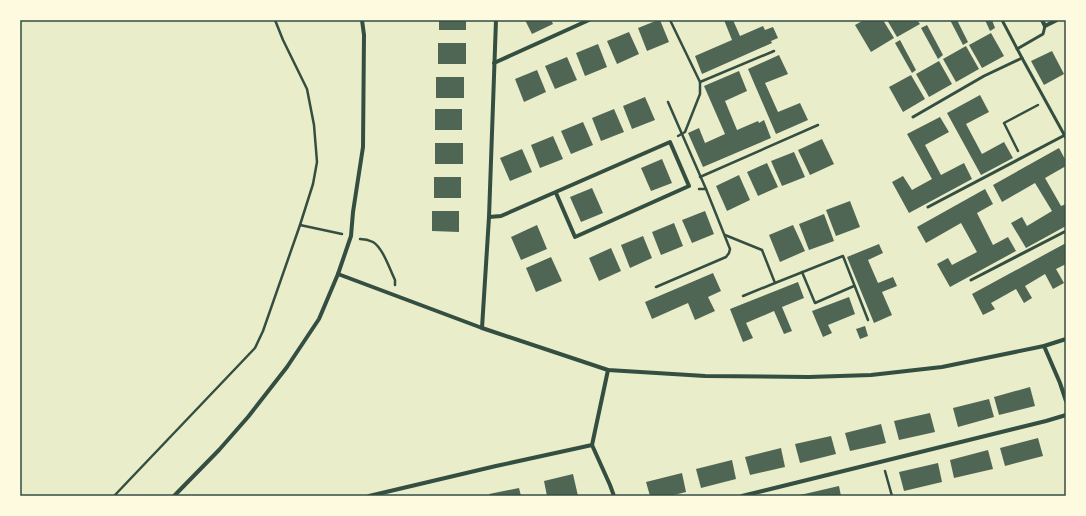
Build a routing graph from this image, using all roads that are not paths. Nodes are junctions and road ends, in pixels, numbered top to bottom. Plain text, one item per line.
1 (362, 20) edge
2 (496, 20) edge
3 (589, 20) edge
4 (1002, 20) edge
5 (1042, 20) edge
6 (1056, 20) edge
7 (1045, 26) junction
8 (1017, 49) junction
9 (1022, 58) junction
10 (494, 63) junction
11 (913, 117) dead end
12 (1065, 136) edge
13 (556, 193) junction
14 (928, 207) dead end
15 (489, 217) junction
16 (1066, 231) edge
17 (338, 274) junction
18 (971, 280) dead end
19 (482, 328) junction
20 (1066, 339) edge
21 (1044, 346) junction
22 (608, 370) junction
23 (1066, 401) edge
24 (1066, 415) edge
25 (592, 445) junction
26 (174, 496) edge
27 (369, 496) edge
28 (614, 496) edge
29 (742, 496) edge

1 - 17 street
2 - 10 street
3 - 10 street
4 - 8 lane
5 - 7 street
6 - 7 street
7 - 8 lane
8 - 9 lane
9 - 11 lane
9 - 12 lane
10 - 15 street
12 - 14 lane
13 - 13 street
13 - 15 street
15 - 19 street
16 - 18 lane
17 - 19 street
17 - 26 street
19 - 22 street
20 - 21 street
21 - 22 street
21 - 23 street
22 - 25 street
24 - 29 street
25 - 27 street
25 - 28 street

